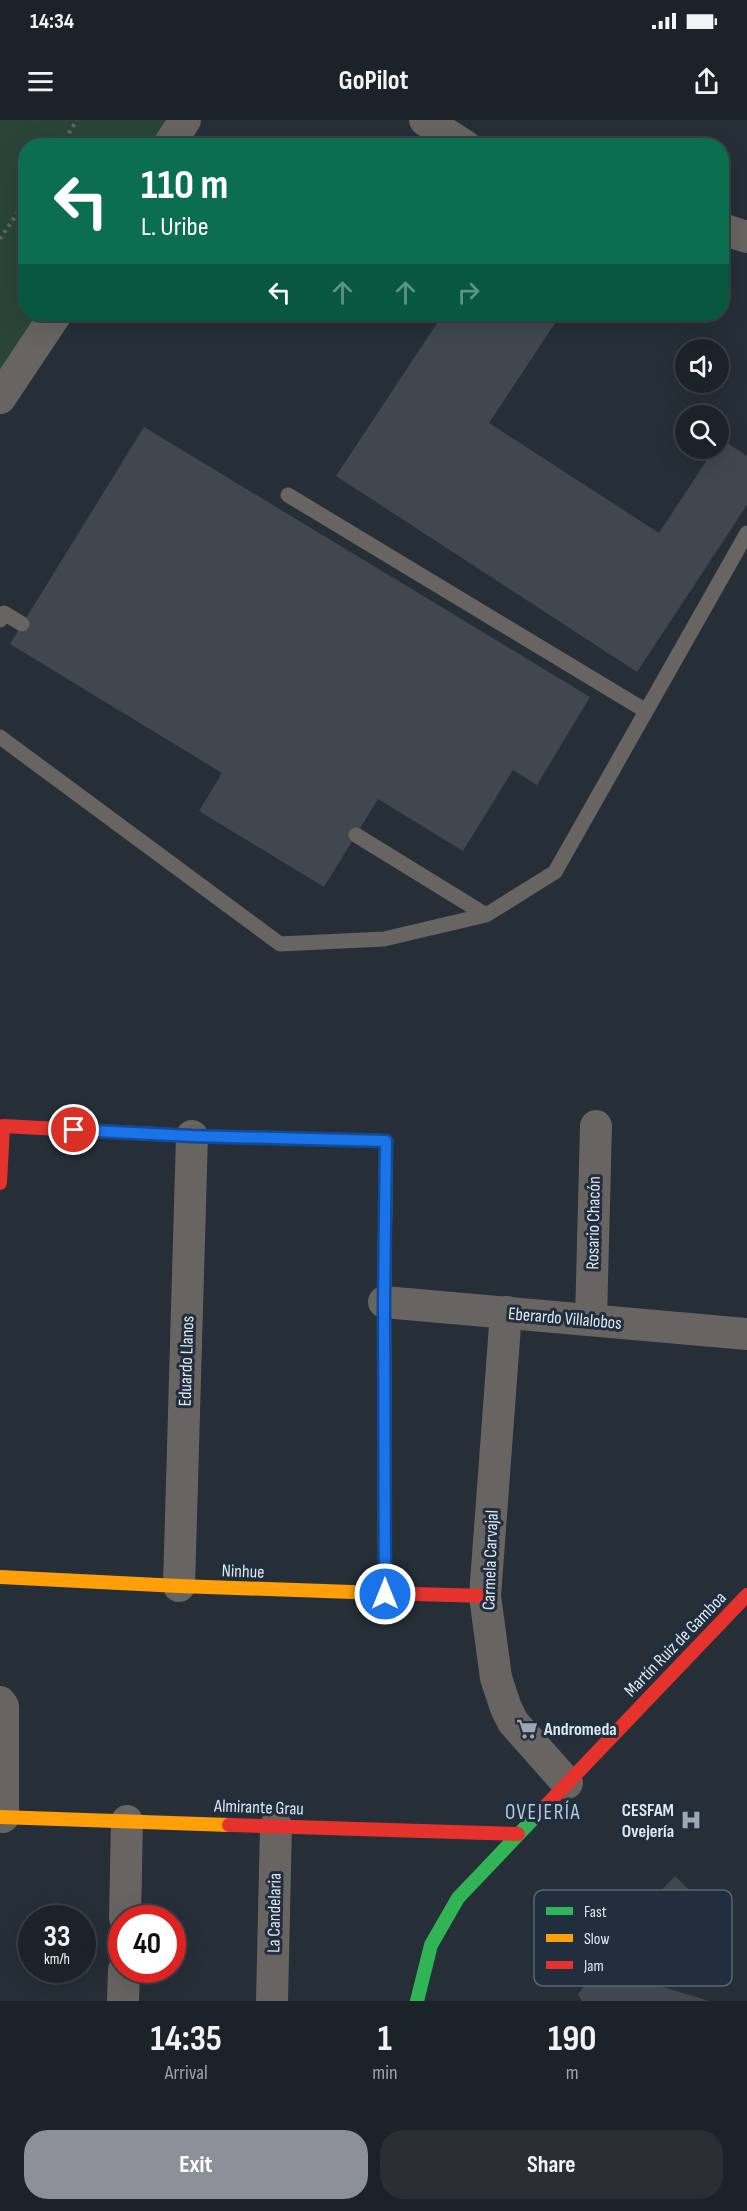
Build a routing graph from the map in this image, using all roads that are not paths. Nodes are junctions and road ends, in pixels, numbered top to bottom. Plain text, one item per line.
1 (185, 120) edge
2 (425, 120) edge
3 (173, 138) edge
4 (453, 138) edge
5 (729, 231) edge
6 (747, 237) edge
7 (51, 321) edge
8 (0, 399) edge
9 (288, 495) dead end
10 (747, 533) edge
11 (0, 620) edge
12 (22, 624) dead end
13 (646, 711) junction
14 (0, 737) edge
15 (356, 835) dead end
16 (486, 915) junction
17 (596, 1126) dead end
18 (192, 1136) junction
19 (0, 1183) edge
20 (384, 1302) junction
21 (506, 1312) junction
22 (591, 1320) junction
23 (747, 1334) edge
24 (0, 1577) edge
25 (179, 1586) junction
26 (385, 1594) junction
27 (747, 1595) edge
28 (485, 1596) junction
29 (0, 1702) edge
30 (567, 1783) junction
31 (2, 1817) edge
32 (127, 1821) junction
33 (276, 1826) junction
34 (518, 1834) junction
35 (125, 1905) edge
36 (124, 1983) edge
37 (123, 2001) edge
38 (272, 2001) edge
39 (417, 2001) edge

1 - 3 street
2 - 4 street
5 - 6 street
7 - 8 street
9 - 13 lane
10 - 13 lane
11 - 12 lane
13 - 16 lane
14 - 16 lane
15 - 16 lane
17 - 22 street, Rosario Chacón
18 - 19 street
18 - 20 street
18 - 25 street, Eduardo Llanos
20 - 21 street, Eberardo Villalobos
20 - 26 street
21 - 22 street, Eberardo Villalobos
21 - 28 street, Carmela Carvajal
22 - 23 street, Eberardo Villalobos
24 - 25 street, Ninhue
25 - 26 street, Ninhue
26 - 28 street, Ninhue
27 - 30 street, Martín Ruiz de Gamboa
28 - 30 street, Carmela Carvajal
29 - 31 street
30 - 34 street, Martín Ruiz de Gamboa
31 - 32 street, Almirante Grau
32 - 33 street, Almirante Grau
32 - 35 street
33 - 34 street, Almirante Grau
33 - 38 street, La Candelaria
34 - 39 street, Martín Ruiz de Gamboa
36 - 37 street

